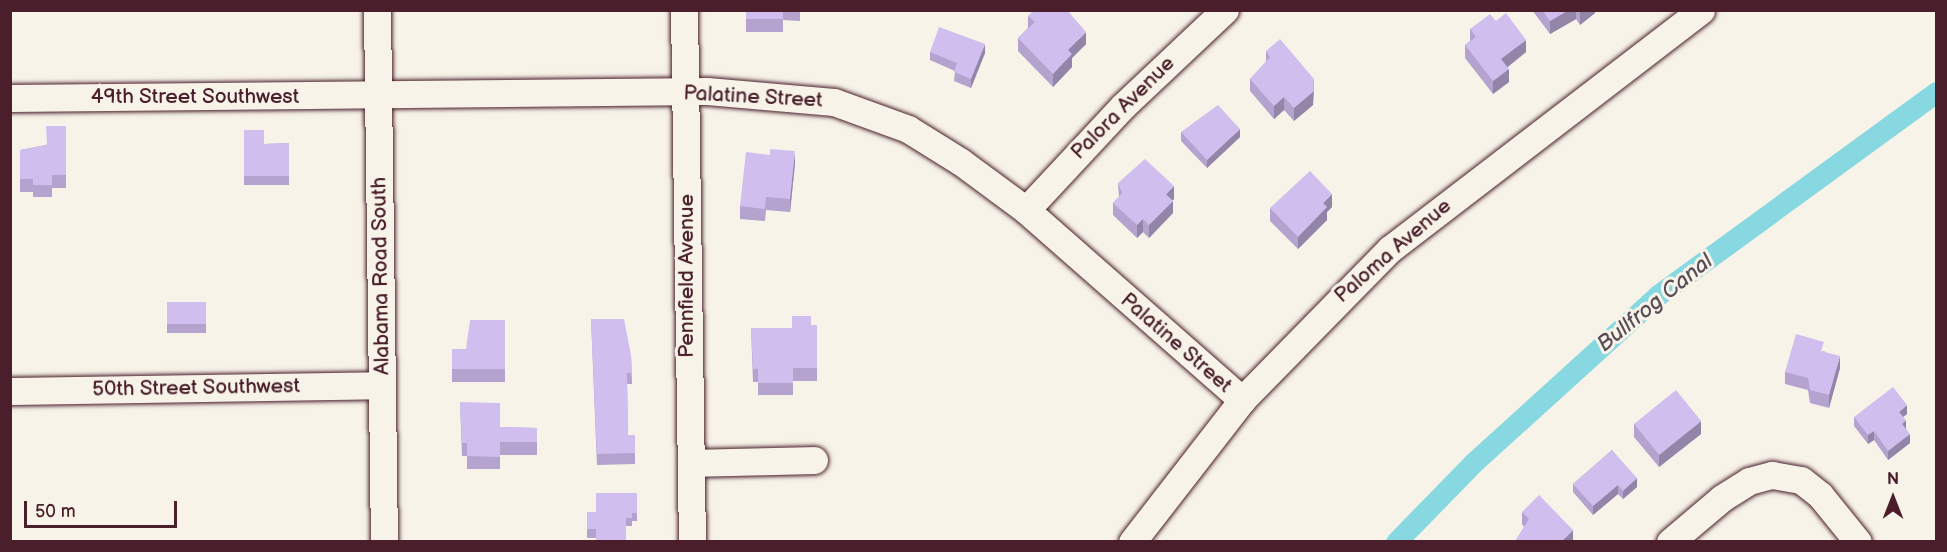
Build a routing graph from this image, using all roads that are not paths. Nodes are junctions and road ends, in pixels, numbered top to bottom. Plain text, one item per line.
1 (377, 10) edge
2 (684, 10) edge
3 (1225, 10) edge
4 (1701, 10) edge
5 (685, 92) junction
6 (379, 96) junction
7 (10, 98) edge
8 (1026, 210) junction
9 (382, 385) junction
10 (10, 391) edge
11 (1242, 400) junction
12 (814, 460) dead end
13 (691, 463) junction
14 (384, 542) edge
15 (692, 542) edge
16 (1132, 542) edge
17 (1670, 542) edge
18 (1858, 542) edge

1 - 6 street, Alabama Road South
2 - 5 street, Pennfield Avenue
3 - 8 street, Palora Avenue
4 - 11 street, Paloma Avenue
5 - 6 street, Palatine Street
5 - 8 street, Palatine Street
5 - 13 street, Pennfield Avenue
6 - 7 street, 49th Street Southwest
6 - 9 street, Alabama Road South
8 - 11 street, Palatine Street
9 - 10 street, 50th Street Southwest
9 - 14 street, Alabama Road South
11 - 16 street, Paloma Avenue
12 - 13 street
13 - 15 street, Pennfield Avenue
17 - 18 street

